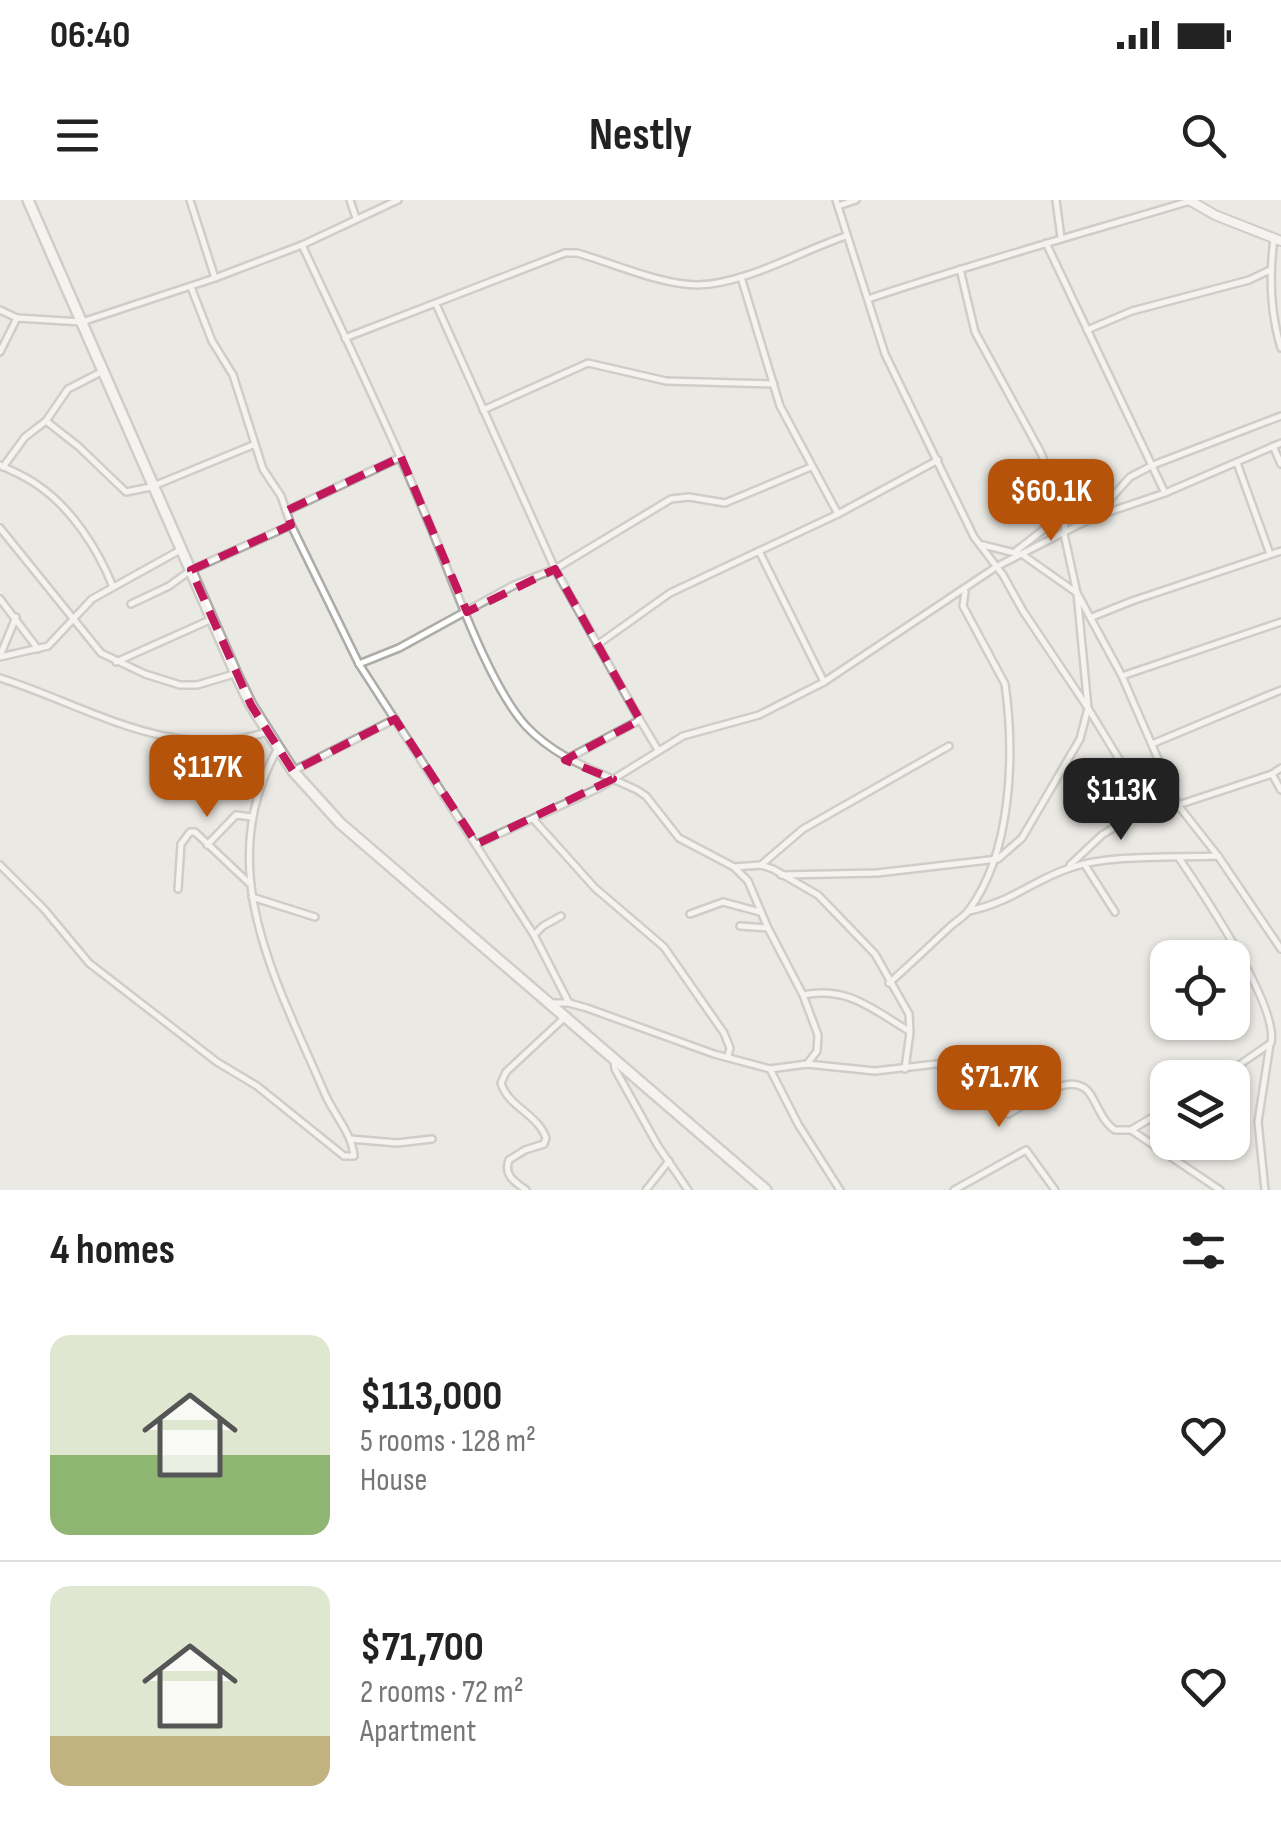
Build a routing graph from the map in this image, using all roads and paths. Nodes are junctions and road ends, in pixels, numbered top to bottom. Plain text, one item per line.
1 (28, 200) edge
2 (190, 200) edge
3 (350, 200) edge
4 (398, 200) edge
5 (856, 200) edge
6 (1056, 200) edge
7 (1190, 200) edge
8 (837, 203) edge
9 (356, 218) junction
10 (846, 236) junction
11 (1062, 238) junction
12 (1278, 240) edge
13 (1046, 243) junction
14 (302, 245) junction
15 (960, 269) junction
16 (1270, 270) junction
17 (741, 277) junction
18 (215, 278) junction
19 (191, 286) junction
20 (868, 298) junction
21 (436, 304) junction
22 (0, 310) edge
23 (17, 318) junction
24 (82, 322) junction
25 (1087, 330) junction
26 (346, 338) junction
27 (1281, 348) edge
28 (0, 352) edge
29 (104, 372) junction
30 (774, 384) junction
31 (483, 410) junction
32 (1281, 416) edge
33 (46, 421) junction
34 (1281, 443) edge
35 (253, 445) junction
36 (1273, 446) junction
37 (401, 457) junction
38 (938, 460) junction
39 (1237, 462) junction
40 (1281, 464) edge
41 (1153, 465) junction
42 (2, 466) edge
43 (810, 467) junction
44 (152, 487) junction
45 (1165, 493) junction
46 (286, 511) junction
47 (1066, 512) junction
48 (838, 514) junction
49 (1094, 517) junction
50 (290, 525) junction
51 (0, 528) edge
52 (1064, 534) junction
53 (980, 545) junction
54 (182, 549) junction
55 (758, 550) junction
56 (1281, 552) edge
57 (1019, 553) junction
58 (1270, 554) junction
59 (996, 567) junction
60 (554, 569) junction
61 (191, 570) junction
62 (113, 587) junction
63 (966, 589) junction
64 (1077, 594) junction
65 (0, 599) edge
66 (131, 604) dead end
67 (467, 612) junction
68 (16, 617) junction
69 (1092, 617) junction
70 (212, 619) junction
71 (74, 620) junction
72 (1281, 622) edge
73 (597, 645) junction
74 (38, 649) junction
75 (0, 657) edge
76 (116, 662) junction
77 (358, 664) junction
78 (236, 674) junction
79 (1122, 676) junction
80 (0, 678) edge
81 (824, 682) junction
82 (1281, 690) edge
83 (1088, 708) junction
84 (395, 719) junction
85 (640, 720) junction
86 (267, 732) junction
87 (250, 737) junction
88 (1152, 744) junction
89 (949, 746) dead end
90 (278, 748) junction
91 (658, 750) junction
92 (567, 759) junction
93 (1281, 768) edge
94 (293, 771) junction
95 (1272, 774) junction
96 (613, 778) junction
97 (241, 786) dead end
98 (1281, 790) edge
99 (1178, 804) junction
100 (1150, 810) junction
101 (252, 817) junction
102 (534, 820) junction
103 (477, 844) junction
104 (207, 845) junction
105 (1218, 856) junction
106 (1179, 858) junction
107 (998, 859) junction
108 (1085, 864) junction
109 (761, 865) junction
110 (0, 866) edge
111 (734, 868) junction
112 (1068, 868) junction
113 (781, 875) junction
114 (249, 883) junction
115 (178, 889) dead end
116 (252, 896) junction
117 (969, 911) junction
118 (760, 912) junction
119 (1115, 912) dead end
120 (690, 914) dead end
121 (562, 916) dead end
122 (315, 918) dead end
123 (740, 926) dead end
124 (768, 928) junction
125 (534, 934) junction
126 (1281, 948) edge
127 (889, 983) junction
128 (803, 995) junction
129 (546, 1003) junction
130 (569, 1003) junction
131 (564, 1018) junction
132 (910, 1032) junction
133 (1271, 1043) junction
134 (728, 1058) junction
135 (614, 1060) junction
136 (1246, 1060) edge
137 (807, 1064) junction
138 (770, 1069) junction
139 (905, 1069) junction
140 (1150, 1119) edge
141 (1131, 1130) junction
142 (350, 1139) junction
143 (432, 1139) dead end
144 (669, 1161) junction
145 (764, 1189) edge
146 (526, 1190) edge
147 (646, 1190) edge
148 (688, 1190) edge
149 (840, 1190) edge
150 (954, 1190) edge
151 (1055, 1190) edge
152 (1220, 1190) edge
153 (1265, 1190) edge

1 - 24 main road
2 - 18 street
3 - 9 street
4 - 9 street
5 - 8 street
6 - 11 street
7 - 11 street
7 - 12 main road
8 - 10 street
9 - 14 street
10 - 17 street
10 - 20 street
11 - 13 street
12 - 16 street
13 - 15 street
13 - 25 street
14 - 18 street
14 - 26 street
15 - 20 street
15 - 47 street
16 - 25 street
16 - 27 street
17 - 21 street
17 - 30 street
18 - 19 street
19 - 24 street
19 - 35 street
20 - 38 street
21 - 26 street
21 - 31 street
22 - 23 street
23 - 24 street
23 - 28 street
24 - 29 main road
25 - 41 street
26 - 37 street
29 - 33 street
29 - 44 main road
30 - 31 street
30 - 43 street
31 - 60 street
32 - 41 street
33 - 42 street
33 - 44 street
34 - 36 street
35 - 44 street
35 - 46 street
36 - 39 street
36 - 40 street
37 - 46 street
37 - 67 street
38 - 48 street
38 - 53 street
39 - 45 street
39 - 58 street
41 - 45 street
41 - 49 street
42 - 62 street
43 - 48 street
43 - 60 street
44 - 54 main road
45 - 49 street
46 - 50 street
47 - 52 street
47 - 57 street
48 - 55 street
49 - 52 street
50 - 61 street
50 - 77 street
51 - 71 street
52 - 57 street
52 - 64 street
53 - 57 street
53 - 59 street
54 - 61 main road
54 - 62 street
55 - 73 street
55 - 81 street
56 - 58 street
57 - 59 street
57 - 64 street
58 - 69 street
59 - 63 street
59 - 83 street
60 - 67 street
60 - 73 street
61 - 66 street
61 - 70 main road
62 - 71 street
63 - 81 street
63 - 107 street
64 - 69 street
64 - 83 street
65 - 68 street
67 - 77 street
67 - 92 street
68 - 74 street
68 - 75 street
69 - 79 street
70 - 76 street
70 - 78 main road
71 - 74 street
71 - 76 street
72 - 79 street
73 - 85 street
74 - 75 street
76 - 78 street
77 - 84 street
78 - 86 main road
79 - 88 street
80 - 87 street
81 - 91 street
82 - 88 street
83 - 100 street
83 - 107 street
84 - 94 street
84 - 103 street
85 - 91 street
85 - 92 street
86 - 87 street
86 - 90 main road
87 - 97 street
88 - 99 street
89 - 109 street
90 - 94 main road
90 - 101 street
91 - 96 street
92 - 96 street
93 - 95 street
94 - 129 main road
95 - 98 street
95 - 99 street
96 - 102 street
96 - 111 street
99 - 100 street
99 - 105 street
100 - 112 street
101 - 104 street
101 - 114 street
102 - 103 street
102 - 134 street
103 - 125 street
104 - 114 street
104 - 115 street
105 - 106 street
105 - 126 street
106 - 108 street
106 - 133 street
107 - 113 street
107 - 117 street
108 - 112 street
108 - 119 street
109 - 111 street
109 - 113 street
110 - 142 street
111 - 118 street
112 - 117 street
113 - 127 street
114 - 116 street
116 - 122 street
116 - 142 street
117 - 127 street
118 - 120 street
118 - 124 street
121 - 125 street
123 - 124 street
124 - 128 street
125 - 130 street
127 - 132 street
128 - 132 street
128 - 137 street
129 - 130 street
129 - 131 main road
130 - 134 street
131 - 135 main road
131 - 146 street
132 - 139 street
133 - 136 street
133 - 153 street
134 - 138 street
135 - 144 street
135 - 145 main road
137 - 138 street
137 - 139 street
138 - 149 street
139 - 141 street
140 - 141 street
141 - 152 street
142 - 143 street
144 - 147 street
144 - 148 street
150 - 151 street

